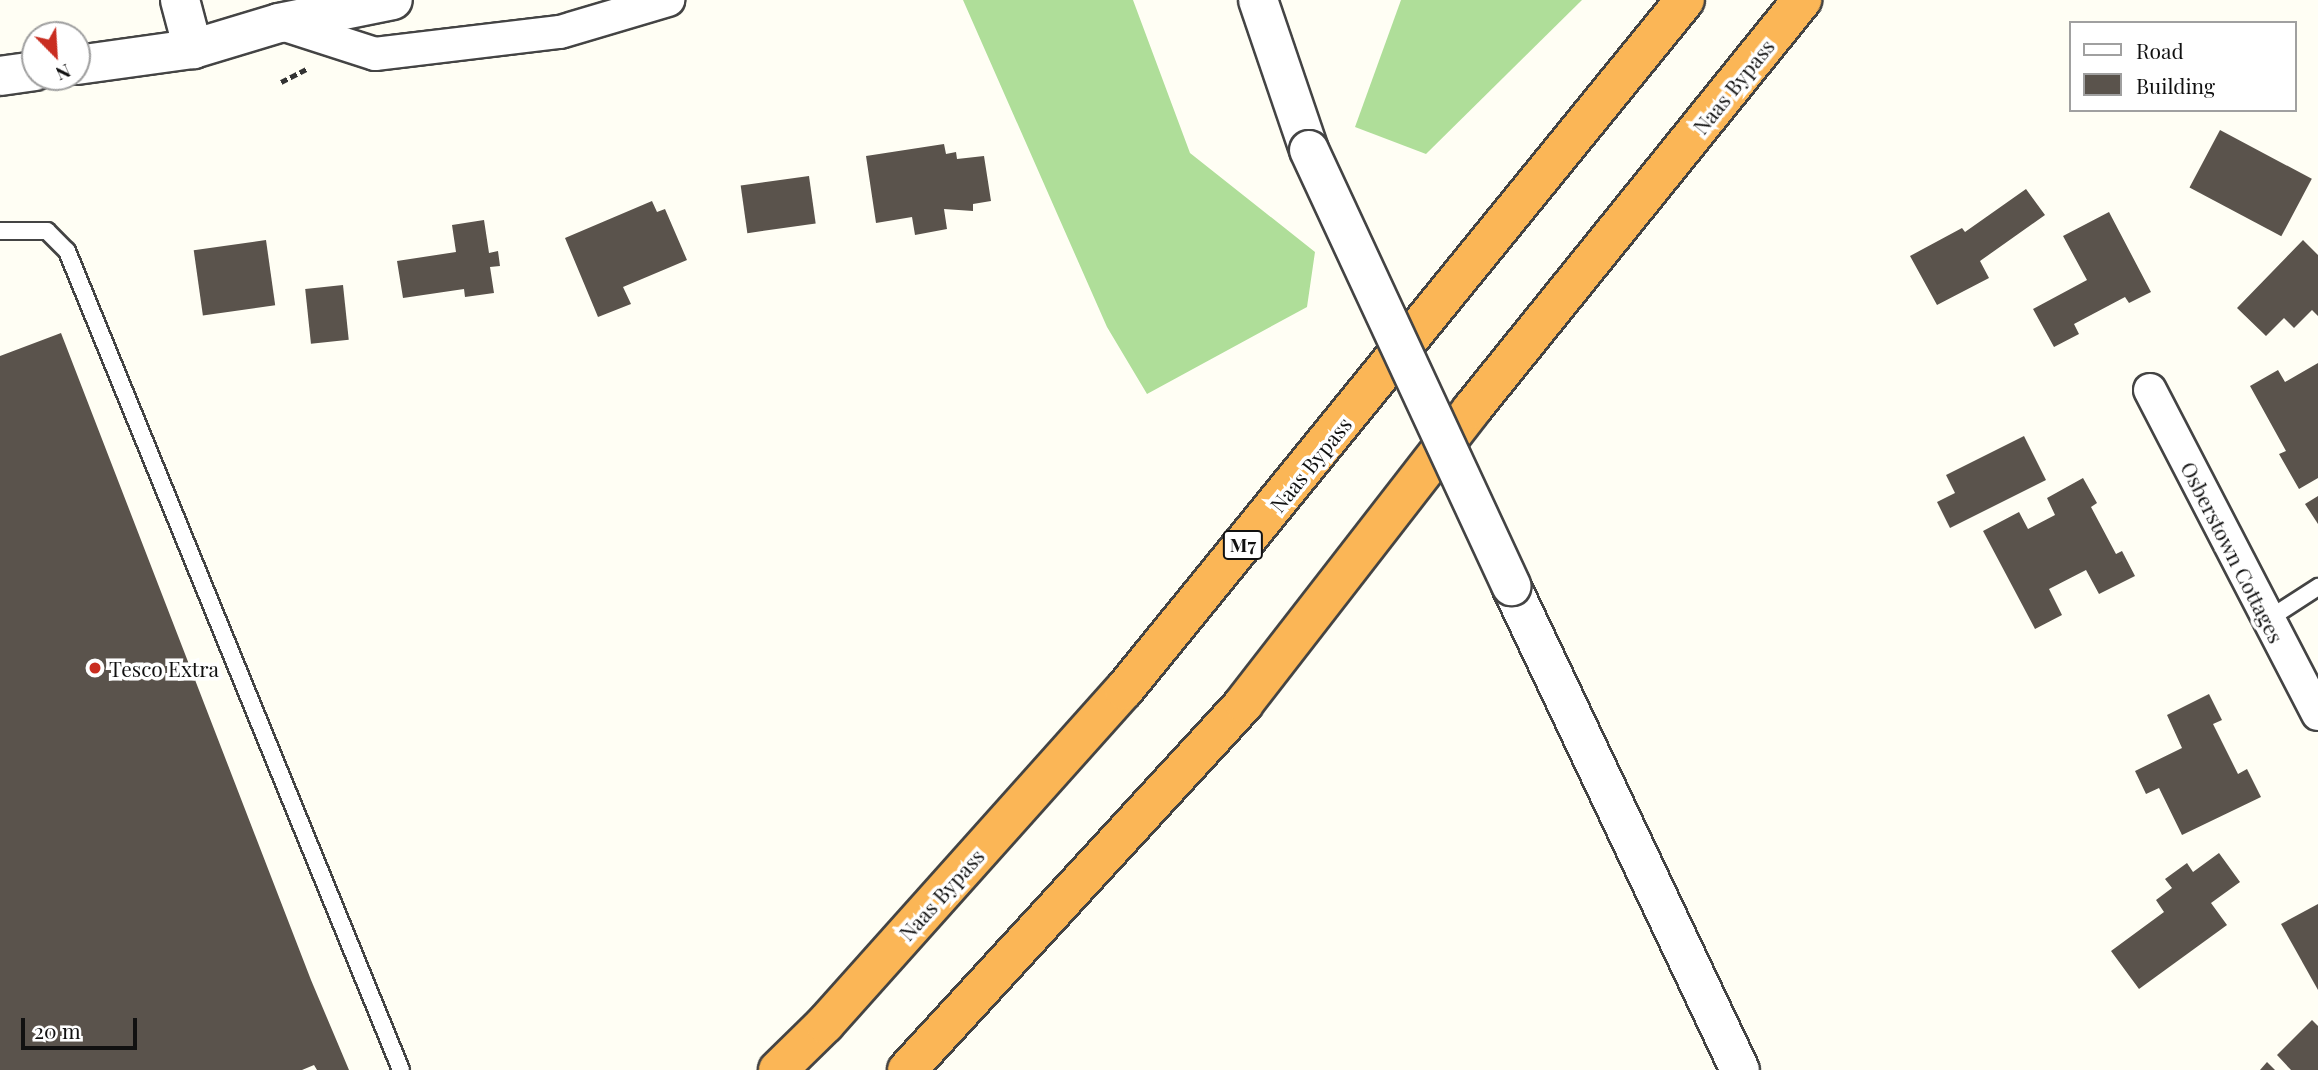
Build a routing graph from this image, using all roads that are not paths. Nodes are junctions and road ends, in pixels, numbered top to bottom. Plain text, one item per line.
1 (180, 0) edge
2 (393, 0) edge
3 (668, 0) edge
4 (1258, 0) edge
5 (1685, 0) edge
6 (1802, 0) edge
7 (279, 23) junction
8 (193, 49) junction
9 (91, 63) edge
10 (21, 73) edge
11 (0, 76) edge
12 (0, 231) edge
13 (2150, 390) dead end
14 (2318, 587) edge
15 (2267, 620) junction
16 (2318, 714) edge
17 (401, 1070) edge
18 (778, 1070) edge
19 (907, 1070) edge
20 (1740, 1070) edge

1 - 8 street
2 - 7 street
3 - 7 street
4 - 20 street, bridge
5 - 18 highway, Naas Bypass / M7
6 - 19 highway, Naas Bypass
7 - 8 street
8 - 9 street
10 - 11 street
12 - 17 lane
13 - 15 street, Osberstown Cottages
14 - 15 lane
15 - 16 street, Osberstown Cottages

